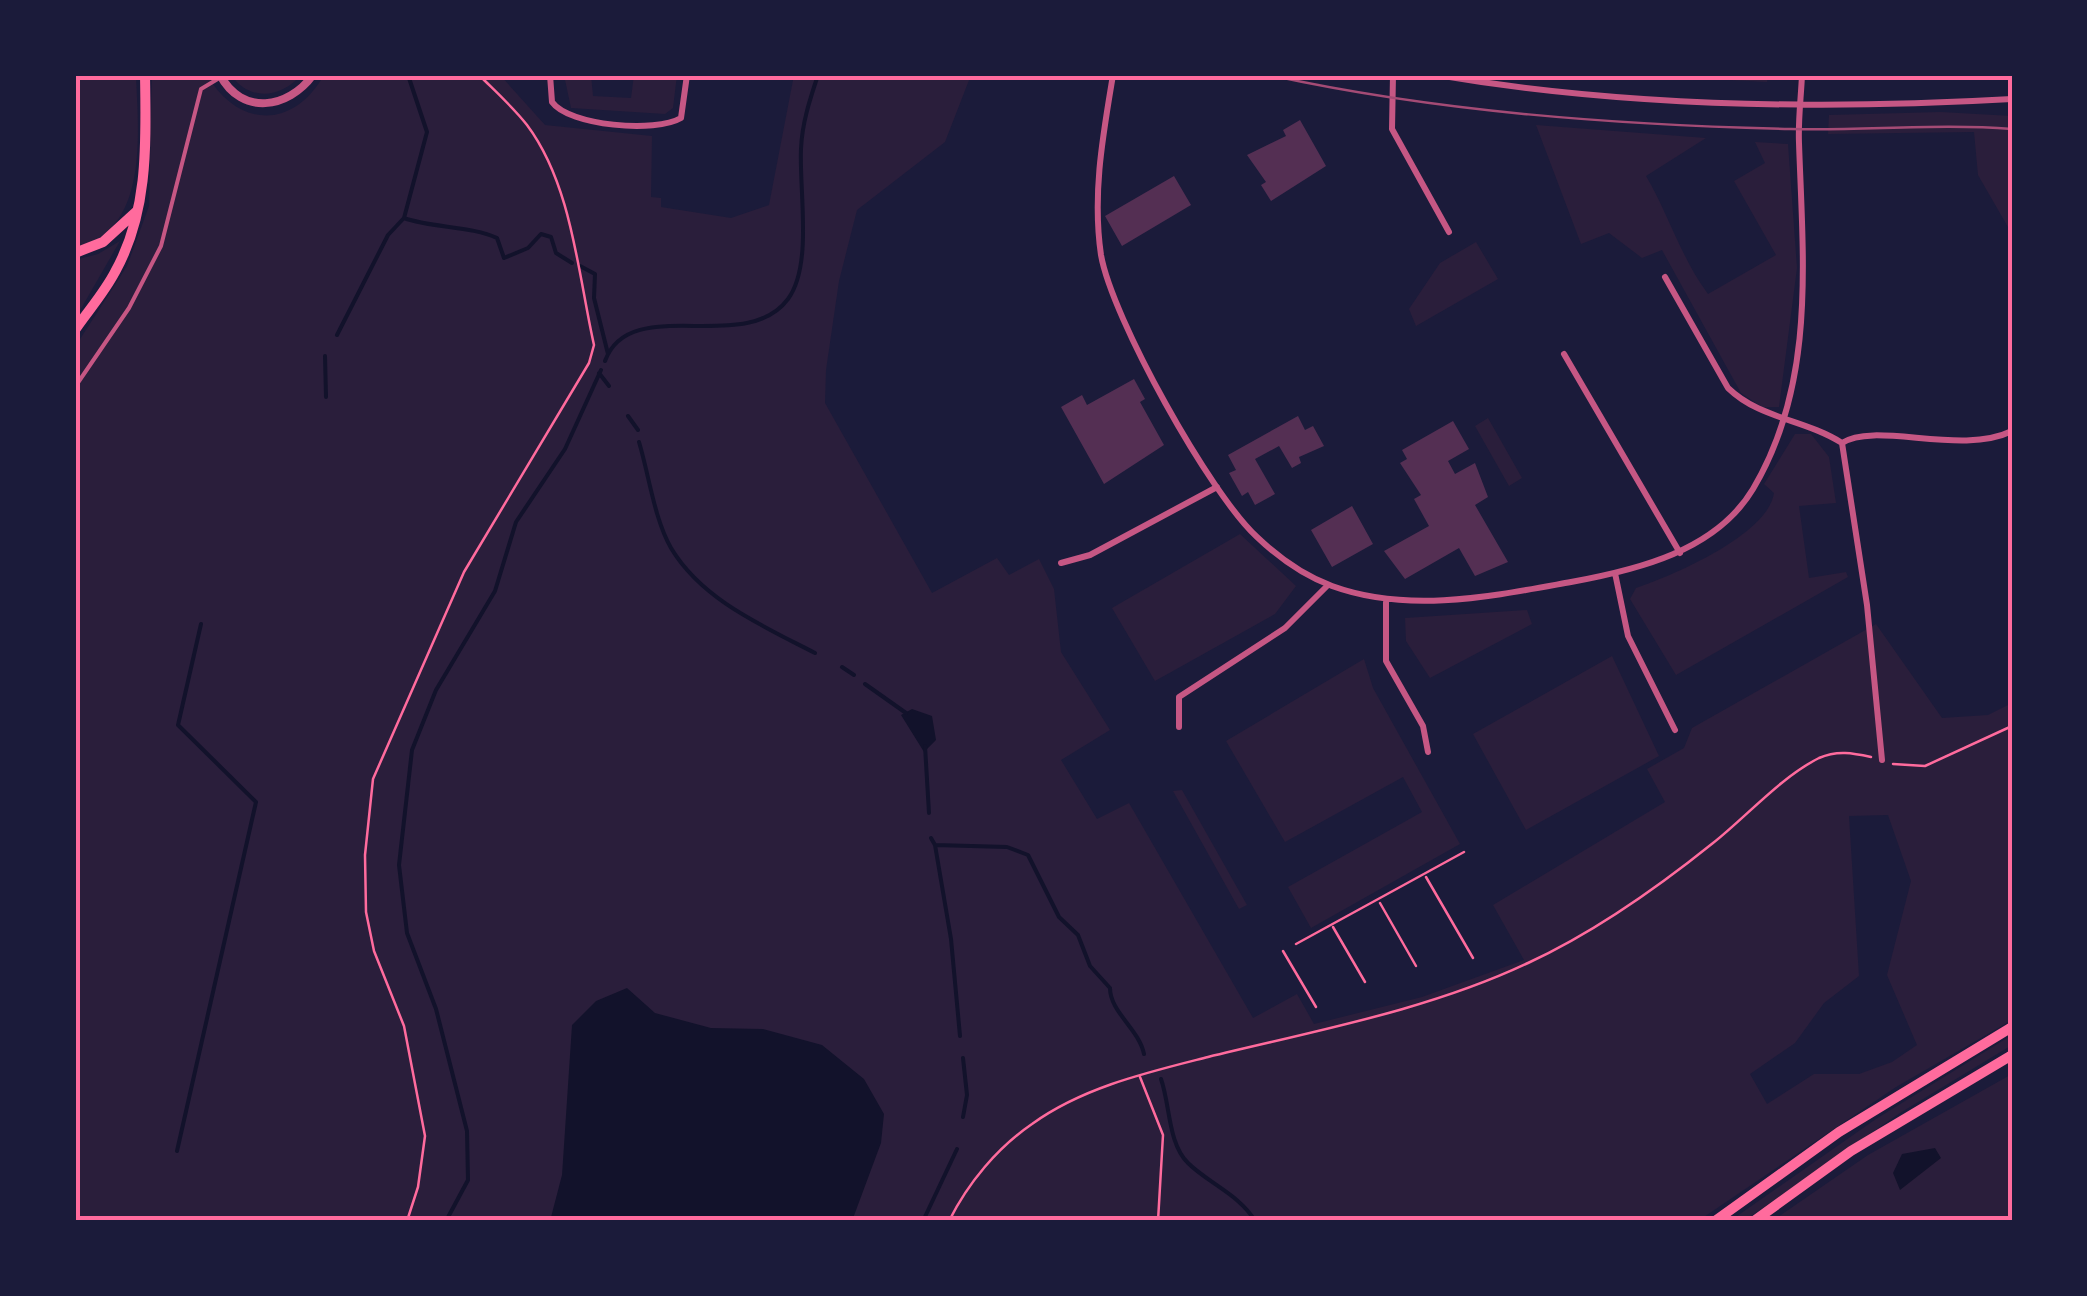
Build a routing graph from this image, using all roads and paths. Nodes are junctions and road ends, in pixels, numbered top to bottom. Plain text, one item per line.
1 (144, 75) edge
2 (312, 75) edge
3 (479, 75) edge
4 (550, 75) edge
5 (687, 75) edge
6 (1113, 75) edge
7 (1393, 75) edge
8 (1437, 75) edge
9 (1802, 75) edge
10 (220, 76) edge
11 (2012, 99) edge
12 (1800, 104) junction
13 (138, 210) junction
14 (1449, 232) dead end
15 (75, 253) edge
16 (1666, 277) dead end
17 (75, 330) edge
18 (1564, 354) dead end
19 (75, 387) edge
20 (1787, 416) junction
21 (2012, 430) edge
22 (1842, 443) junction
23 (1216, 487) junction
24 (1680, 554) junction
25 (1061, 563) dead end
26 (1616, 574) junction
27 (1328, 585) junction
28 (1386, 600) junction
29 (2012, 726) edge
30 (1179, 727) dead end
31 (1675, 730) dead end
32 (1428, 752) dead end
33 (1882, 760) junction
34 (1464, 852) dead end
35 (1425, 875) junction
36 (1379, 901) junction
37 (1333, 927) junction
38 (1296, 944) dead end
39 (1283, 951) dead end
40 (1472, 958) dead end
41 (1416, 966) dead end
42 (1365, 982) dead end
43 (1316, 1007) dead end
44 (2012, 1027) edge
45 (2012, 1055) edge
46 (1140, 1076) junction
47 (408, 1221) edge
48 (949, 1221) edge
49 (1158, 1221) edge
50 (1715, 1221) edge
51 (1754, 1221) edge

1 - 13 main road
2 - 10 street
3 - 47 path
4 - 5 street
6 - 23 street
7 - 14 street
8 - 12 street
9 - 12 street
10 - 19 lane
11 - 12 street
12 - 20 street
13 - 15 main road
13 - 17 main road
16 - 20 street
18 - 24 street
20 - 22 street
20 - 24 street
21 - 22 street
22 - 33 street
23 - 25 street
23 - 27 street
24 - 26 street
26 - 28 street
26 - 31 street
27 - 28 street
27 - 30 street
28 - 32 street
29 - 33 path
33 - 46 path
34 - 35 path
35 - 36 path
35 - 40 path
36 - 37 path
36 - 41 path
37 - 38 path
37 - 42 path
39 - 43 path
44 - 50 main road
45 - 51 main road
46 - 48 path
46 - 49 path

